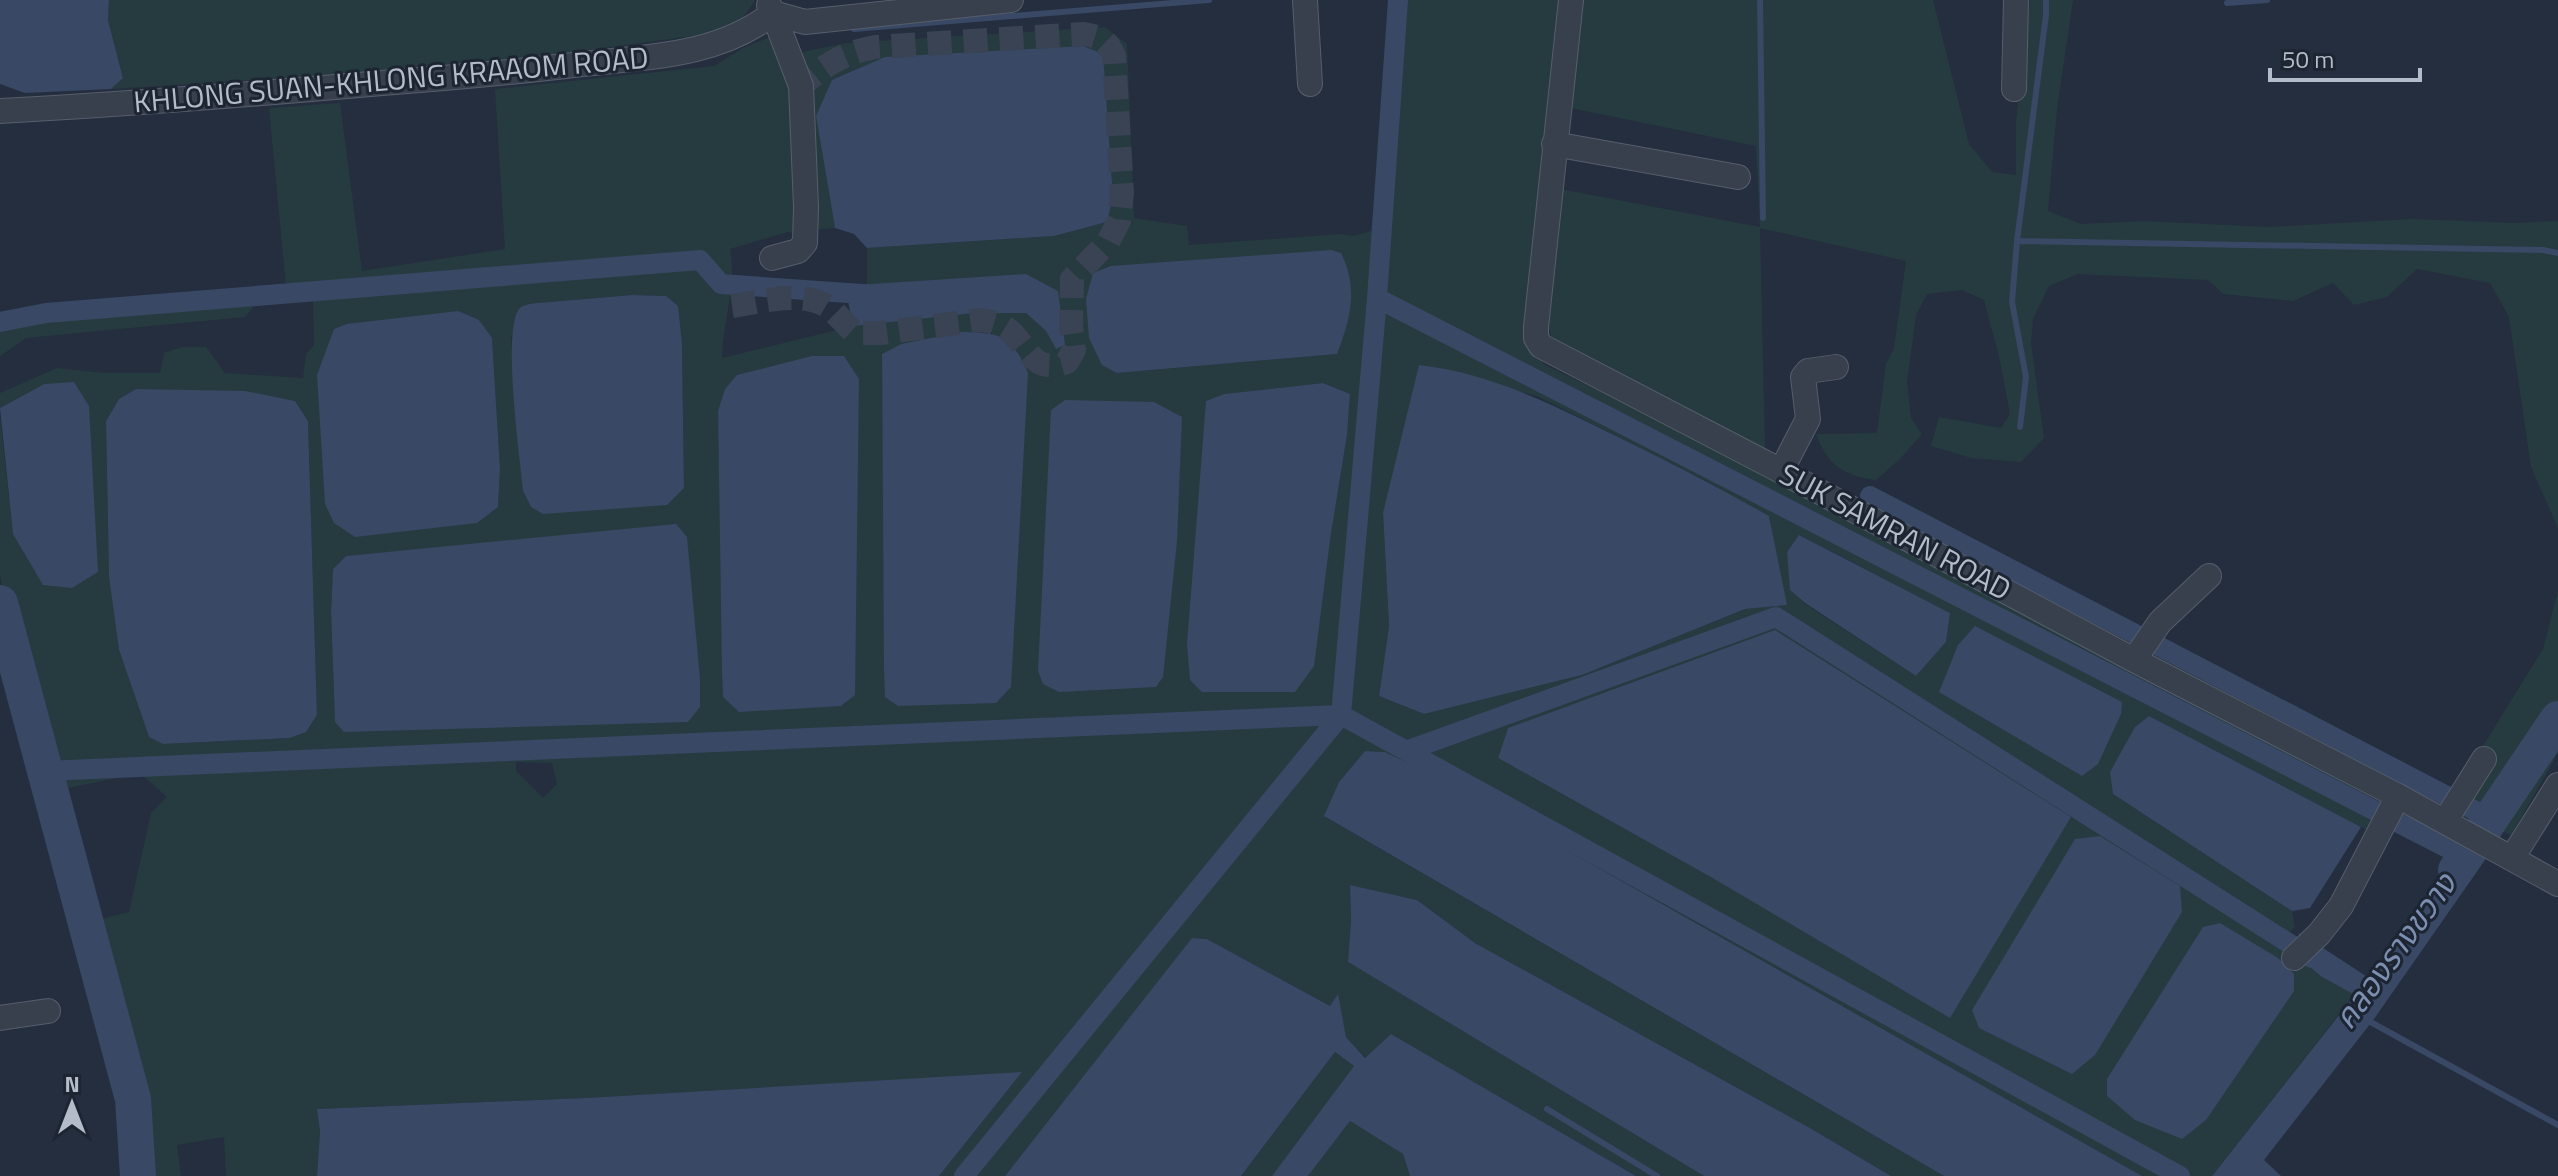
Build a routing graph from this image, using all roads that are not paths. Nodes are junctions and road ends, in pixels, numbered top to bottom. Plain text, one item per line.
1 (1011, 0) edge
2 (1305, 0) edge
3 (1571, 0) edge
4 (2016, 0) edge
5 (770, 6) edge
6 (1310, 84) dead end
7 (2014, 89) dead end
8 (0, 111) edge
9 (1554, 144) junction
10 (1738, 177) dead end
11 (772, 258) dead end
12 (1836, 367) dead end
13 (1781, 471) junction
14 (2209, 576) dead end
15 (2134, 660) junction
16 (2484, 759) dead end
17 (2558, 785) edge
18 (2398, 796) junction
19 (2448, 823) junction
20 (2504, 854) junction
21 (2558, 884) edge
22 (2294, 958) dead end
23 (48, 1011) dead end
24 (0, 1018) edge

1 - 5 street
2 - 6 street
3 - 9 street, SUK SAMRAN ROAD
4 - 7 street
5 - 8 street, KHLONG SUAN-KHLONG KRAAOM ROAD
5 - 11 street
9 - 10 street
9 - 13 street, SUK SAMRAN ROAD
12 - 13 street
13 - 15 street, SUK SAMRAN ROAD
14 - 15 street
15 - 18 street, SUK SAMRAN ROAD
16 - 19 street
17 - 20 street
18 - 19 street, SUK SAMRAN ROAD
18 - 22 street
19 - 20 street, SUK SAMRAN ROAD
20 - 21 street, SUK SAMRAN ROAD
23 - 24 street

